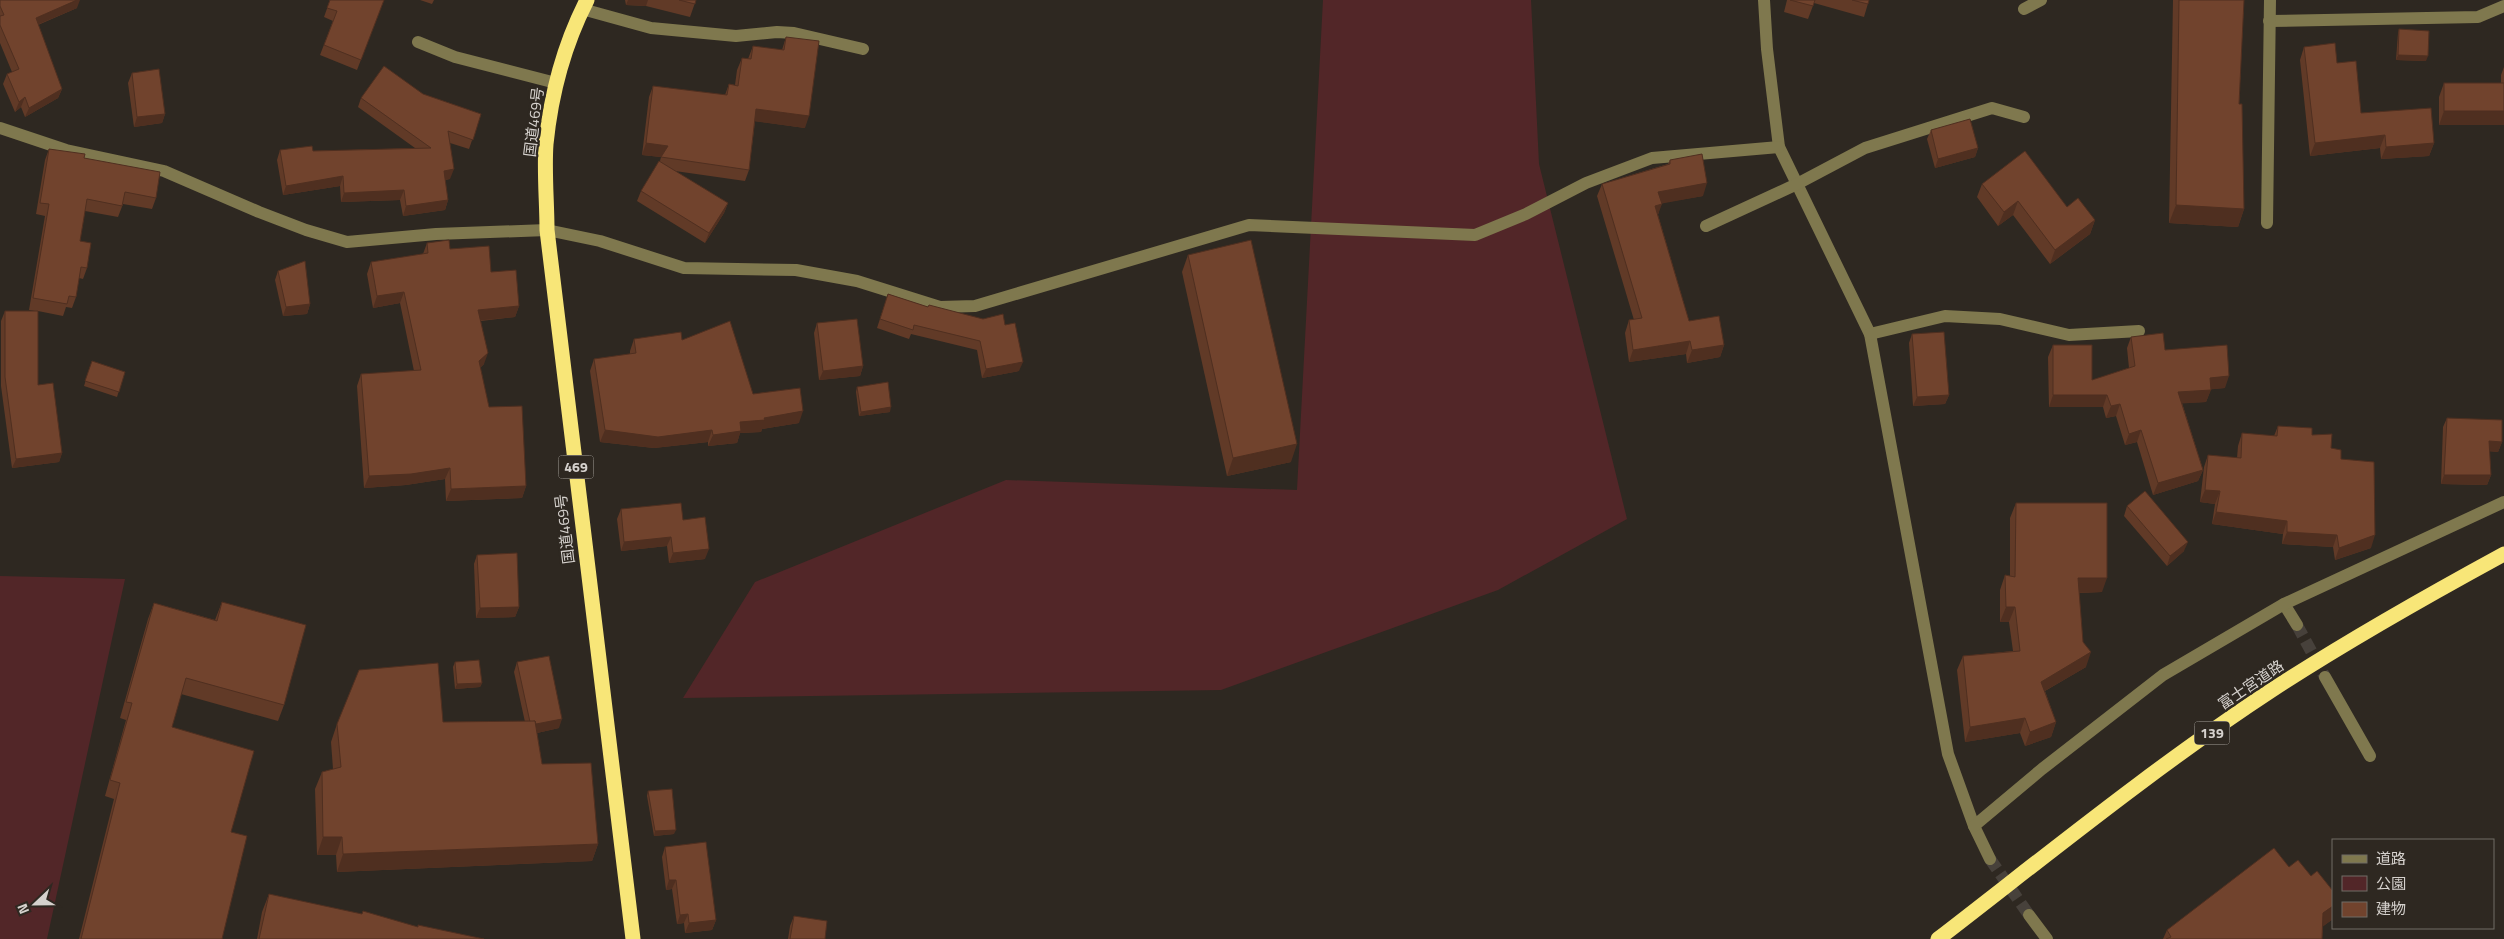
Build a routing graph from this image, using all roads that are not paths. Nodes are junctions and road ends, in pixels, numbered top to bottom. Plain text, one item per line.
1 (1764, 0) edge
2 (2041, 0) edge
3 (2270, 0) edge
4 (584, 5) edge
5 (2504, 6) edge
6 (2024, 9) dead end
7 (2269, 21) junction
8 (418, 42) dead end
9 (863, 48) dead end
10 (556, 83) junction
11 (2024, 117) dead end
12 (0, 128) edge
13 (1779, 147) junction
14 (1797, 184) junction
15 (2267, 223) dead end
16 (1706, 226) dead end
17 (547, 230) junction
18 (2139, 331) dead end
19 (1870, 334) junction
20 (2504, 502) edge
21 (2504, 554) edge
22 (2284, 604) junction
23 (2297, 625) tunnel mouth
24 (2325, 676) tunnel mouth
25 (2370, 756) dead end
26 (1974, 826) junction
27 (1990, 859) tunnel mouth
28 (2029, 916) tunnel mouth
29 (632, 939) edge
30 (1938, 939) edge
31 (2047, 939) edge

1 - 13 street
2 - 6 street
3 - 7 street
4 - 9 street
4 - 10 highway, 国道469号 / 469
5 - 7 street
7 - 15 street
8 - 10 street
10 - 17 highway, 国道469号 / 469
11 - 14 street
12 - 17 street
13 - 14 street
13 - 17 street
14 - 16 street
14 - 19 street
17 - 29 highway, 国道469号 / 469
18 - 19 street
19 - 26 street
20 - 22 street
21 - 30 highway, 富士宮道路 / 139
22 - 23 street
22 - 26 street
24 - 25 street
26 - 27 street
28 - 31 street

